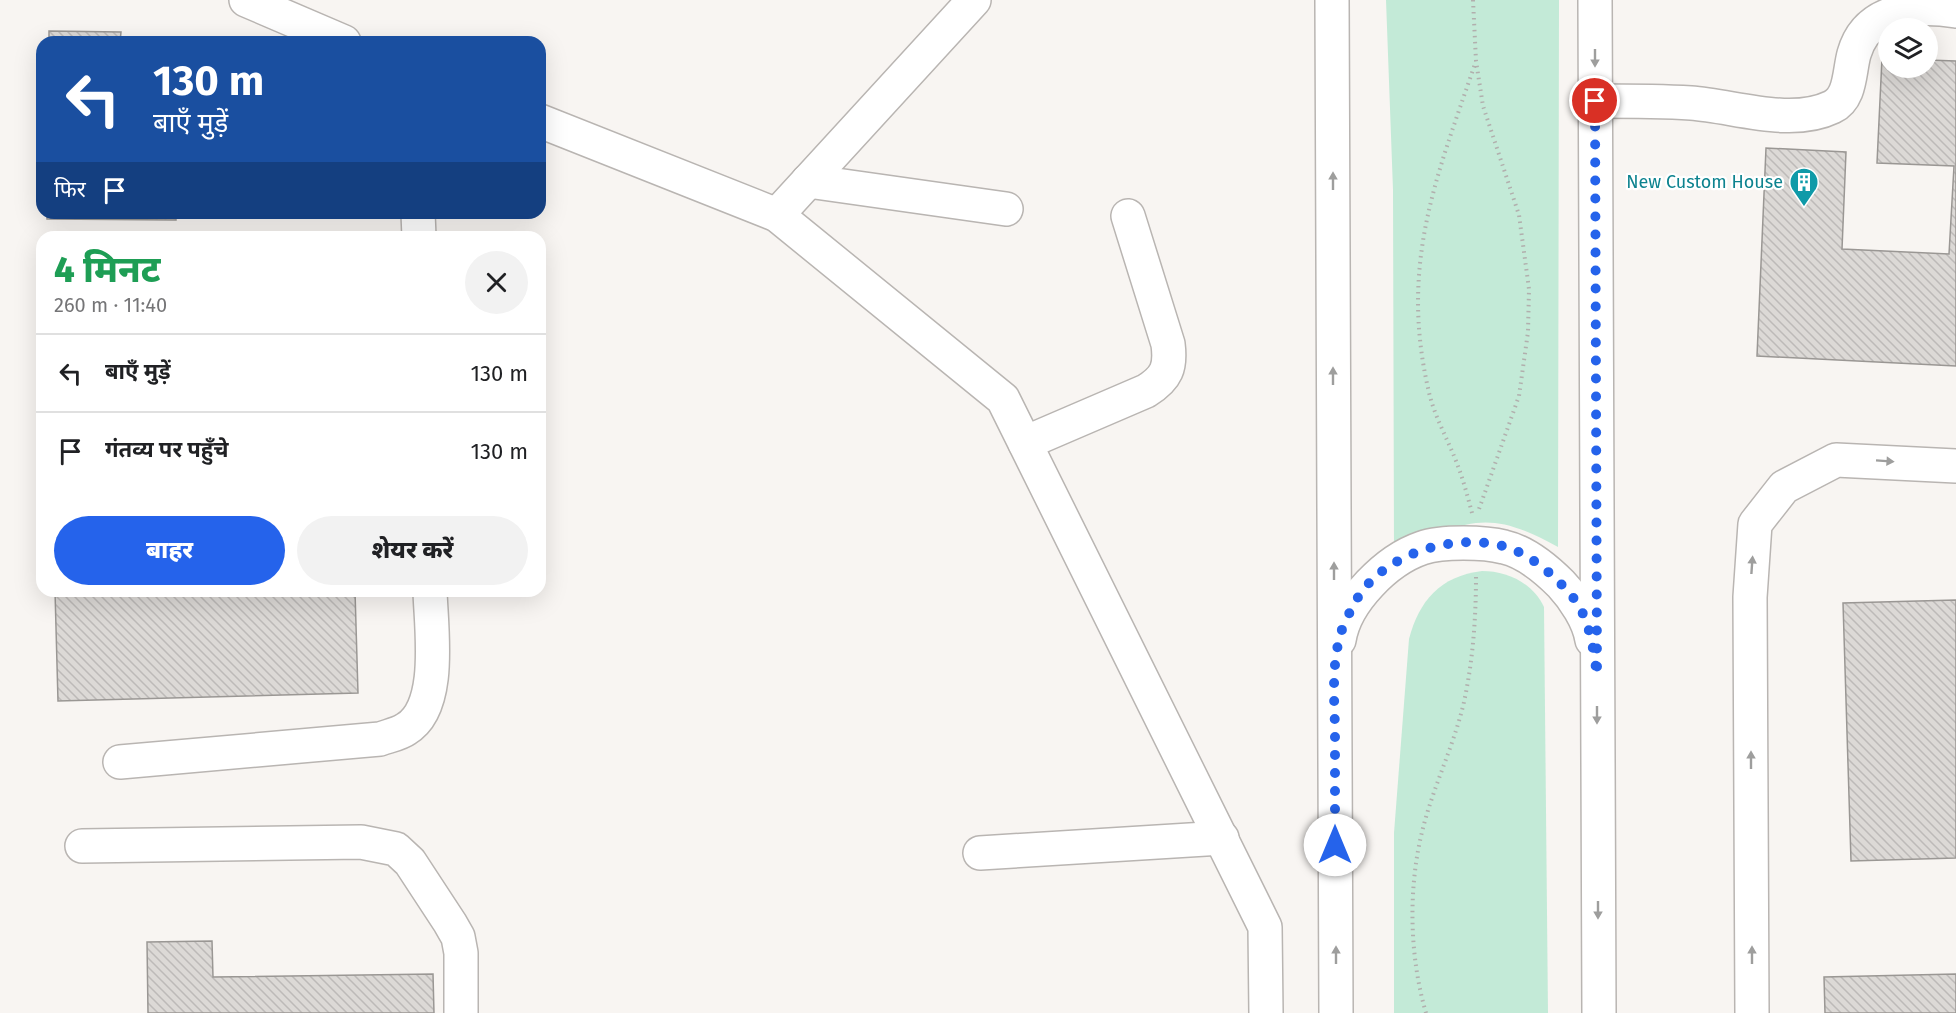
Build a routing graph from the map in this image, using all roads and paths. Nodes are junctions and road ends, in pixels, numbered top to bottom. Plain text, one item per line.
1 (246, 0) edge
2 (974, 0) edge
3 (1332, 0) edge
4 (1473, 0) edge
5 (1595, 0) edge
6 (1956, 11) edge
7 (330, 36) edge
8 (1476, 61) junction
9 (1595, 101) junction
10 (546, 123) edge
11 (808, 181) junction
12 (1006, 209) dead end
13 (777, 215) junction
14 (1128, 216) dead end
15 (1025, 443) junction
16 (1956, 466) edge
17 (1476, 572) dead end
18 (430, 597) edge
19 (1597, 675) junction
20 (1334, 677) junction
21 (120, 762) dead end
22 (1222, 838) junction
23 (82, 846) dead end
24 (980, 853) dead end
25 (461, 1013) edge
26 (1266, 1013) edge
27 (1336, 1013) edge
28 (1426, 1013) edge
29 (1599, 1013) edge
30 (1752, 1013) edge

1 - 7 main road
2 - 11 main road
20 -> 3 main road
4 - 8 path
5 -> 9 main road
6 - 9 main road
8 - 8 path
9 - 19 main road
10 - 13 main road
11 - 12 main road
11 - 13 main road
13 - 15 main road
14 - 15 main road
15 - 22 main road
30 -> 16 main road
17 - 28 path
18 - 21 main road
19 - 20 main road
19 -> 29 main road
27 -> 20 main road
22 - 24 main road
22 - 26 main road
23 - 25 main road

